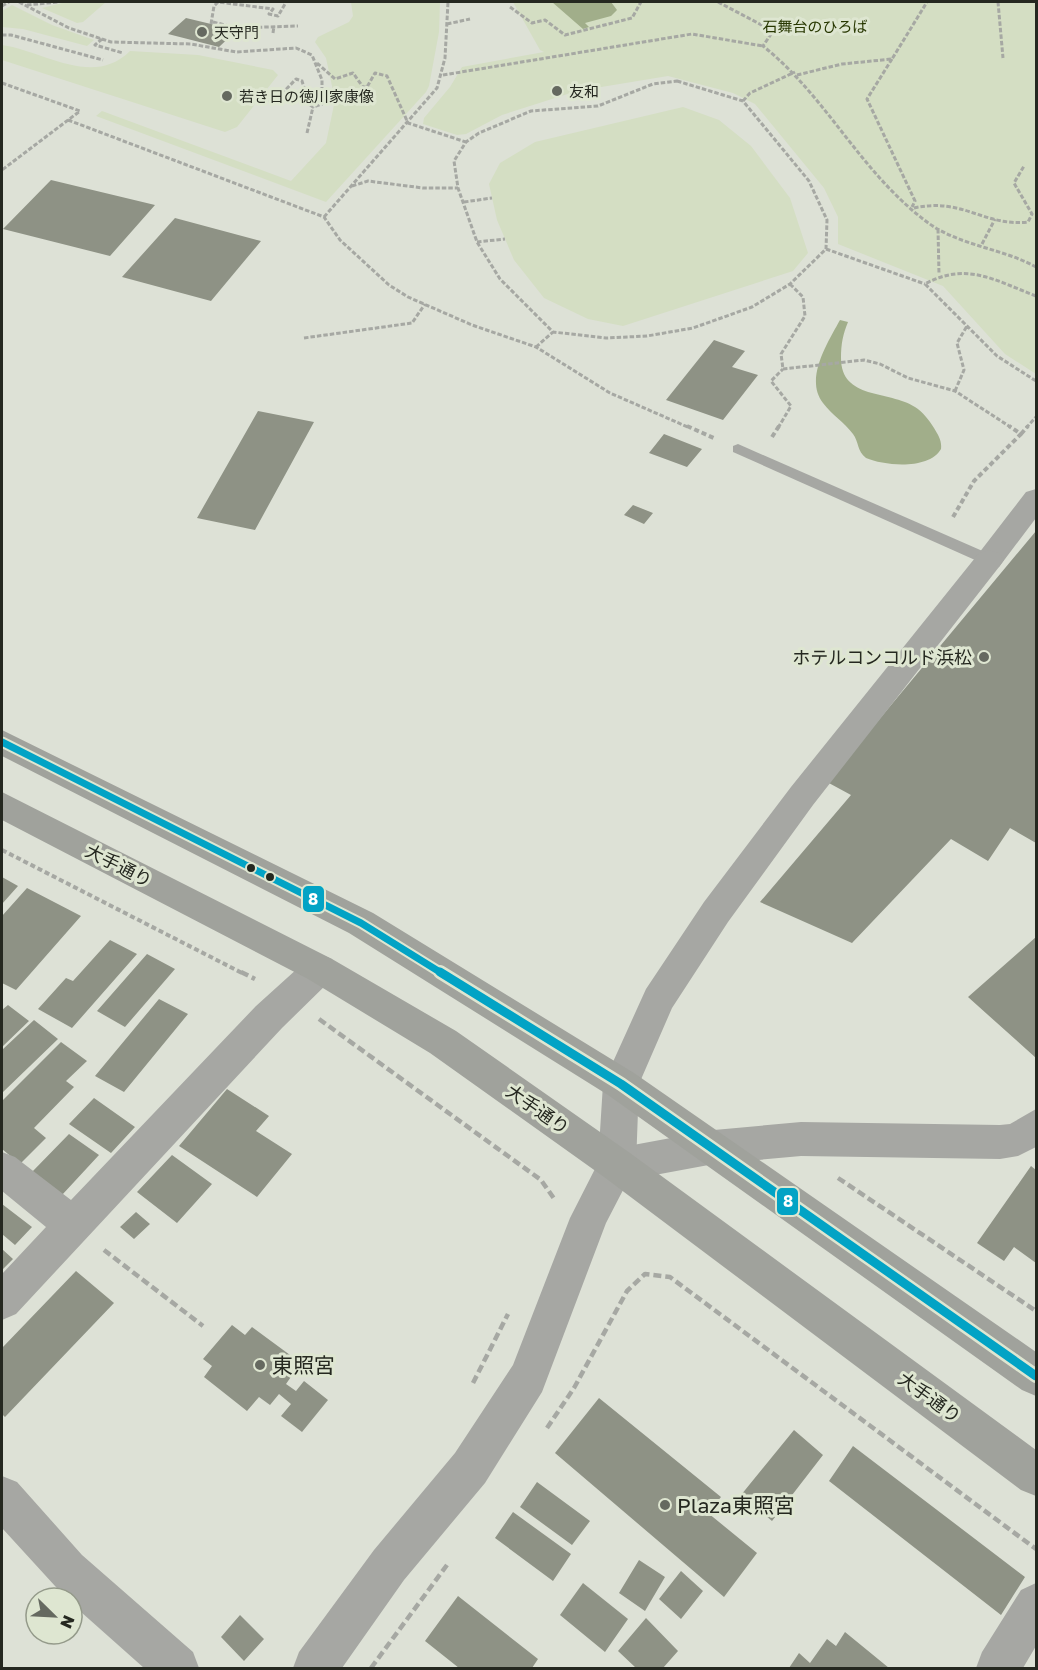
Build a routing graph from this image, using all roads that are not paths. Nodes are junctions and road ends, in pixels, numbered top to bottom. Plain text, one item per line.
1 (738, 449) road end
2 (1036, 499) edge
3 (989, 560) junction
4 (2, 742) edge
5 (2, 805) edge
6 (321, 969) junction
7 (621, 1084) junction
8 (1036, 1126) edge
9 (714, 1147) junction
10 (617, 1165) junction
11 (2, 1169) edge
12 (72, 1225) junction
13 (2, 1302) edge
14 (1036, 1376) edge
15 (1036, 1475) edge
16 (2, 1497) edge
17 (1036, 1605) edge
18 (177, 1668) edge
19 (315, 1668) edge
20 (998, 1668) edge

1 - 3 lane
2 - 3 street
3 - 7 street
4 - 7 highway
5 - 6 highway, 大手通り
6 - 10 highway, 大手通り
6 - 12 street
7 - 9 highway
7 - 10 street
8 - 9 street
9 - 10 street
9 - 14 highway
10 - 15 highway, 大手通り
10 - 19 street
11 - 12 street
12 - 13 street
16 - 18 street
17 - 20 street

